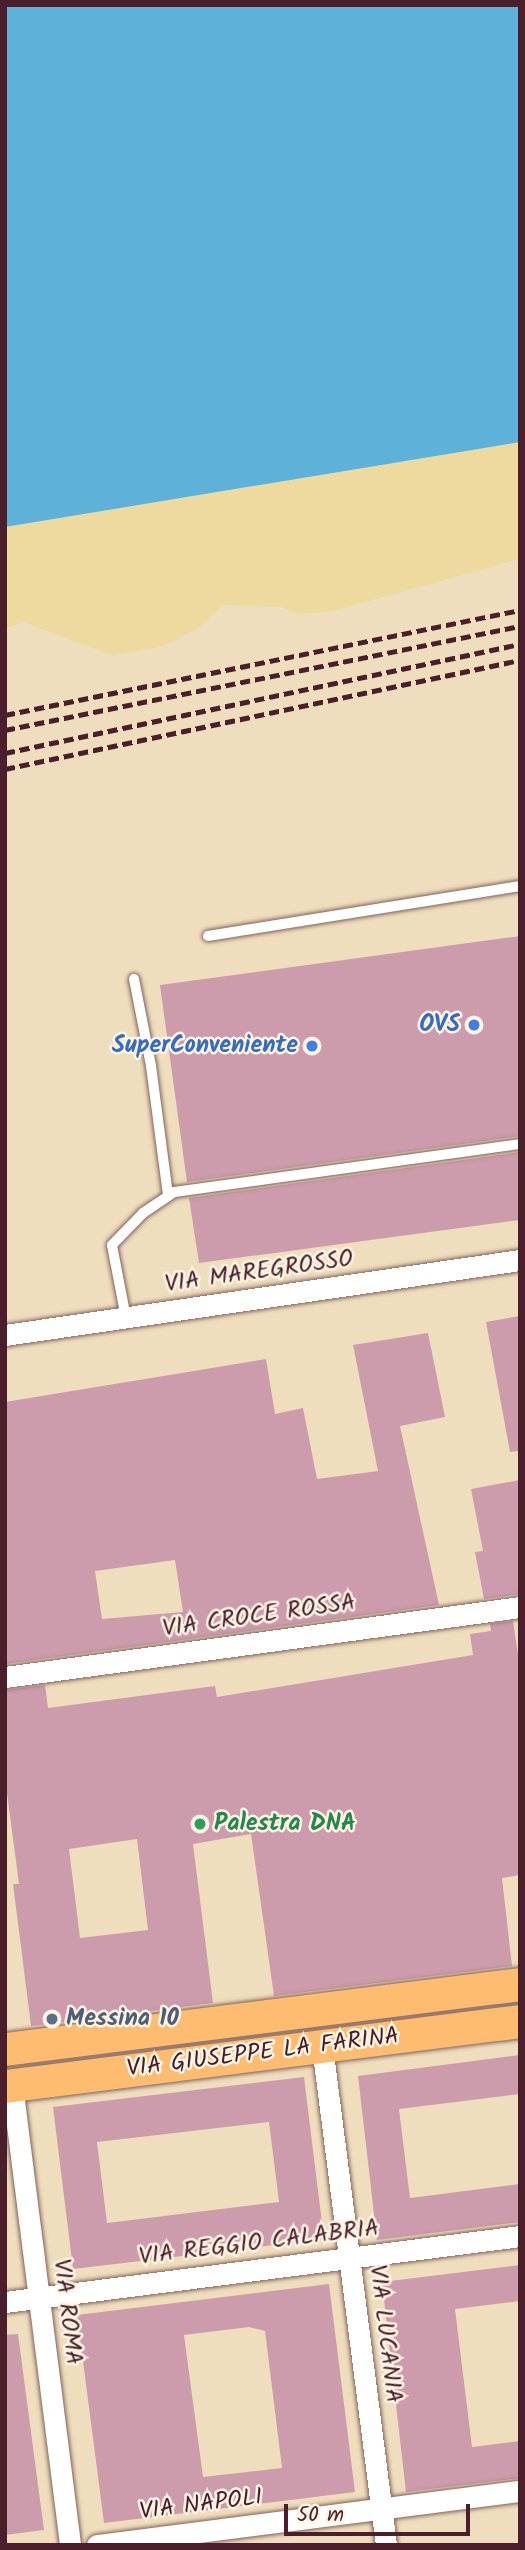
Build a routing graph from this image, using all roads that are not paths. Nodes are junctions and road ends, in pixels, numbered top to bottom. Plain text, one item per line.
1 (520, 886) edge
2 (208, 936) dead end
3 (134, 979) dead end
4 (520, 1144) edge
5 (168, 1196) junction
6 (520, 1261) edge
7 (126, 1318) junction
8 (5, 1335) edge
9 (520, 1607) edge
10 (5, 1677) edge
11 (520, 1984) edge
12 (520, 2021) edge
13 (6, 2043) edge
14 (322, 2046) junction
15 (9, 2086) edge
16 (520, 2236) edge
17 (349, 2258) junction
18 (39, 2297) junction
19 (5, 2302) edge
20 (520, 2491) edge
21 (382, 2508) junction
22 (71, 2545) edge
23 (97, 2545) edge
24 (386, 2545) edge

1 - 2 lane
3 - 5 lane
4 - 5 lane
5 - 7 lane
6 - 7 street, VIA MAREGROSSO
7 - 8 street, VIA MAREGROSSO
9 - 10 street, VIA CROCE ROSSA
11 - 13 main road, VIA GIUSEPPE LA FARINA
12 - 14 main road, VIA GIUSEPPE LA FARINA
14 - 15 main road, VIA GIUSEPPE LA FARINA
14 - 17 street, VIA LUCANIA
15 - 18 street, VIA ROMA
16 - 17 street, VIA REGGIO CALABRIA
17 - 18 street, VIA REGGIO CALABRIA
17 - 21 street, VIA LUCANIA
18 - 19 street, VIA REGGIO CALABRIA
18 - 22 street, VIA ROMA
20 - 21 street, VIA NAPOLI
21 - 23 street, VIA NAPOLI
21 - 24 street, VIA LUCANIA

